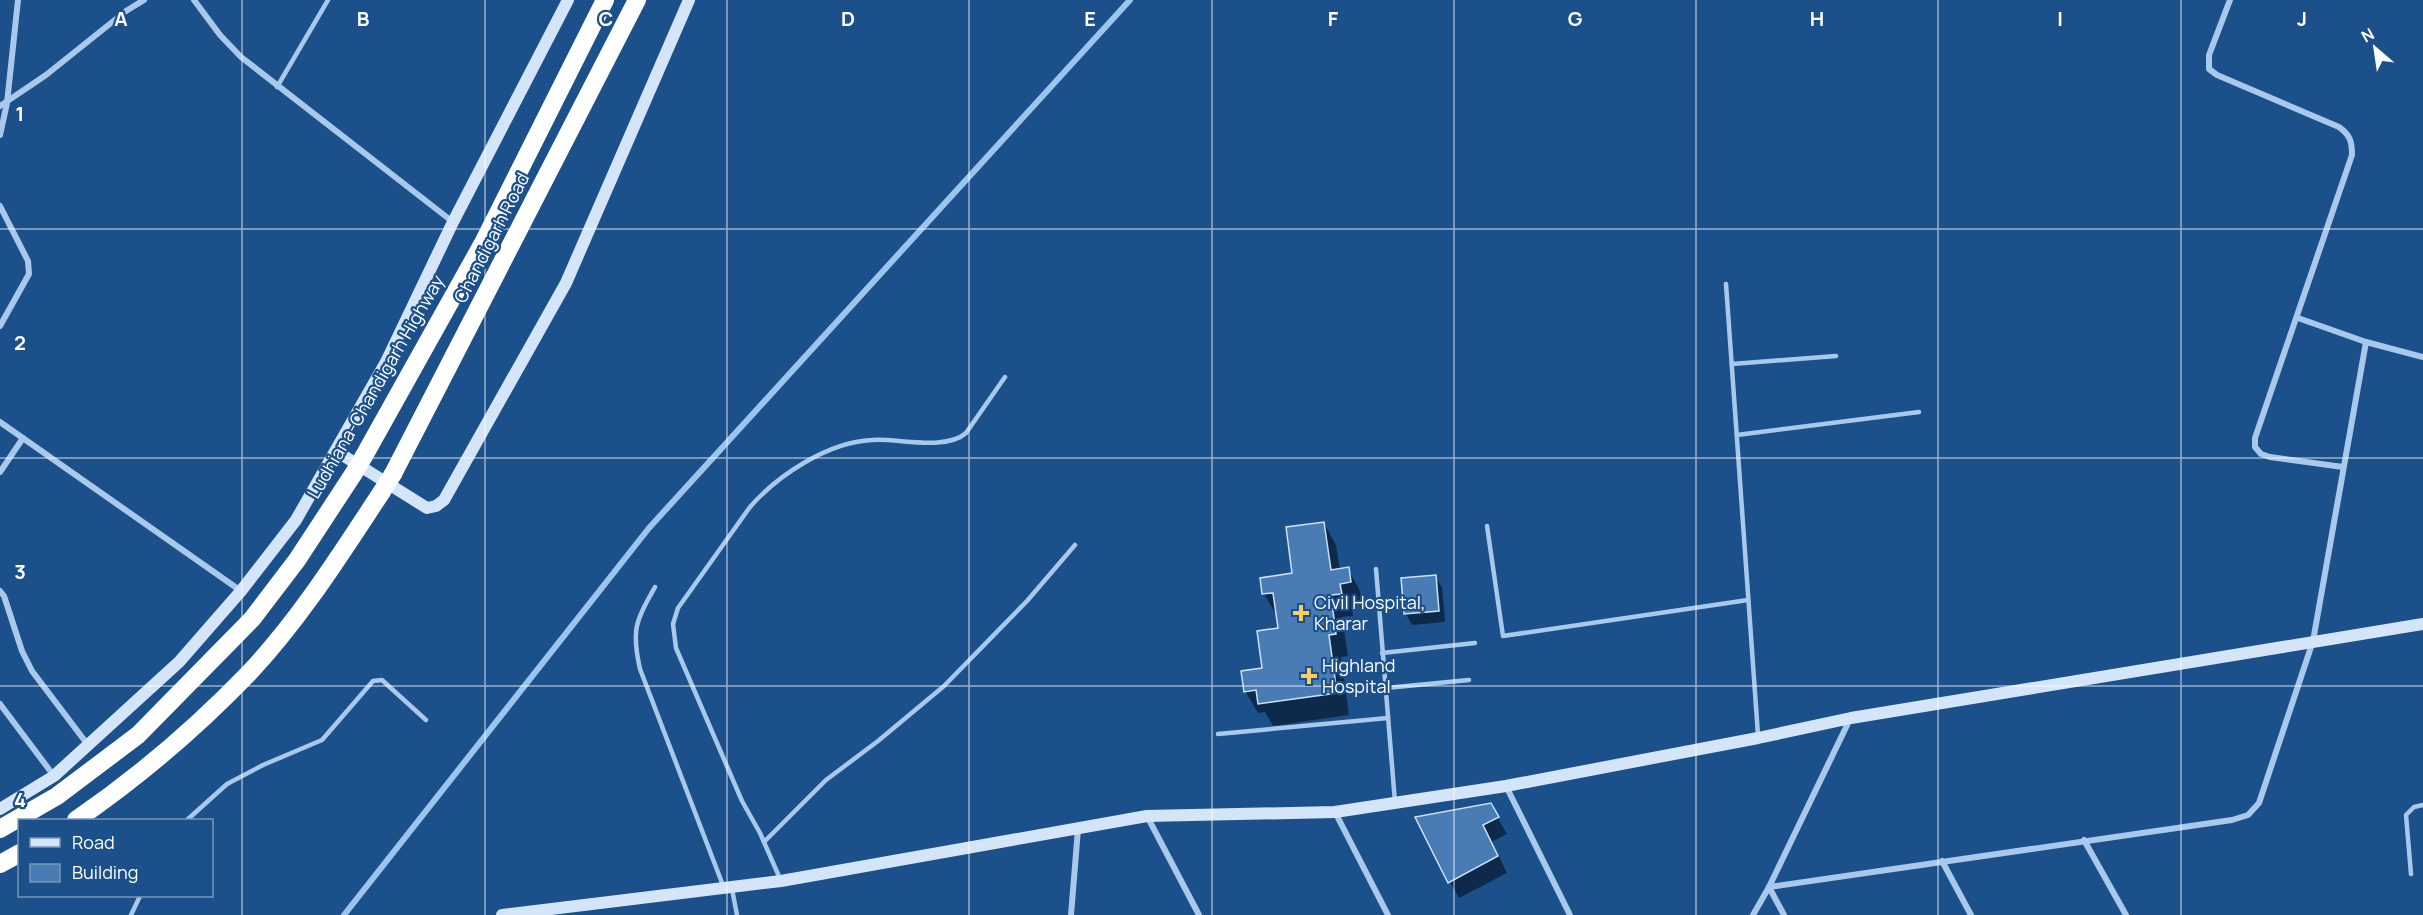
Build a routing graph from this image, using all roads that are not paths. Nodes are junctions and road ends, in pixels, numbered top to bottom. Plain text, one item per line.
1 (18, 0) edge
2 (144, 0) edge
3 (194, 0) edge
4 (328, 0) edge
5 (568, 0) edge
6 (604, 0) edge
7 (637, 0) edge
8 (689, 0) edge
9 (2230, 0) edge
10 (277, 87) junction
11 (3, 104) edge
12 (0, 135) edge
13 (0, 206) edge
14 (453, 222) junction
15 (1726, 284) dead end
16 (2298, 318) junction
17 (0, 326) edge
18 (2366, 342) junction
19 (1836, 356) dead end
20 (2423, 357) edge
21 (1732, 364) junction
22 (1005, 377) dead end
23 (1919, 412) dead end
24 (0, 422) edge
25 (1737, 435) junction
26 (23, 438) junction
27 (336, 451) junction
28 (2343, 468) junction
29 (0, 472) edge
30 (1487, 526) dead end
31 (1076, 545) dead end
32 (1376, 569) dead end
33 (656, 587) dead end
34 (0, 591) edge
35 (241, 591) junction
36 (1748, 600) junction
37 (2423, 624) edge
38 (2313, 641) junction
39 (1475, 643) dead end
40 (1382, 653) junction
41 (1469, 680) dead end
42 (1386, 688) junction
43 (0, 704) edge
44 (1388, 718) junction
45 (1851, 718) junction
46 (426, 720) dead end
47 (1218, 734) dead end
48 (1758, 738) junction
49 (88, 746) junction
50 (54, 776) junction
51 (1506, 786) junction
52 (1395, 802) junction
53 (2423, 805) edge
54 (0, 809) edge
55 (1335, 812) junction
56 (1147, 816) junction
57 (77, 819) edge
58 (188, 819) edge
59 (0, 829) edge
60 (1078, 829) junction
61 (2084, 840) junction
62 (764, 842) junction
63 (18, 854) edge
64 (1942, 861) junction
65 (0, 864) edge
66 (2411, 874) dead end
67 (781, 881) junction
68 (728, 887) junction
69 (1769, 887) junction
70 (140, 897) edge
71 (131, 915) edge
72 (502, 915) edge
73 (737, 915) edge
74 (1071, 915) edge
75 (1199, 915) edge
76 (1388, 915) edge
77 (1570, 915) edge
78 (1753, 915) edge
79 (1784, 915) edge
80 (1971, 915) edge
81 (2126, 915) edge

1 - 11 street
2 - 11 street
3 - 10 street
4 - 10 lane
5 - 14 street
6 - 59 highway, Ludhiana-Chandigarh Highway, bridge
7 - 57 highway, Chandigarh Road, bridge
8 - 27 street
9 - 16 street
10 - 14 street
11 - 12 street
13 - 17 street
14 - 27 street
15 - 21 lane
16 - 18 street
16 - 28 street
18 - 20 street
18 - 28 street
19 - 21 lane
21 - 25 lane
22 - 62 lane
23 - 25 lane
24 - 26 street
25 - 36 lane
26 - 29 street
26 - 35 street
27 - 35 street
28 - 38 street
30 - 36 lane
31 - 62 lane
32 - 40 lane
33 - 68 lane
34 - 49 street
35 - 49 street
36 - 48 lane
37 - 38 street
38 - 45 street
38 - 61 street
39 - 40 lane
40 - 42 lane
41 - 42 lane
42 - 44 lane
43 - 50 street
44 - 47 lane
44 - 52 lane
45 - 48 street
45 - 69 street
46 - 58 lane
48 - 51 street
49 - 50 street
50 - 54 street
51 - 52 street
51 - 77 street
52 - 55 street
53 - 66 lane
55 - 56 street
55 - 76 street
56 - 60 street
56 - 75 street
60 - 67 street
60 - 74 street
61 - 64 street
61 - 81 street
62 - 67 lane
63 - 65 highway
64 - 69 street
64 - 80 street
67 - 68 street
68 - 72 street
68 - 73 lane
69 - 78 street
69 - 79 street
70 - 71 lane

